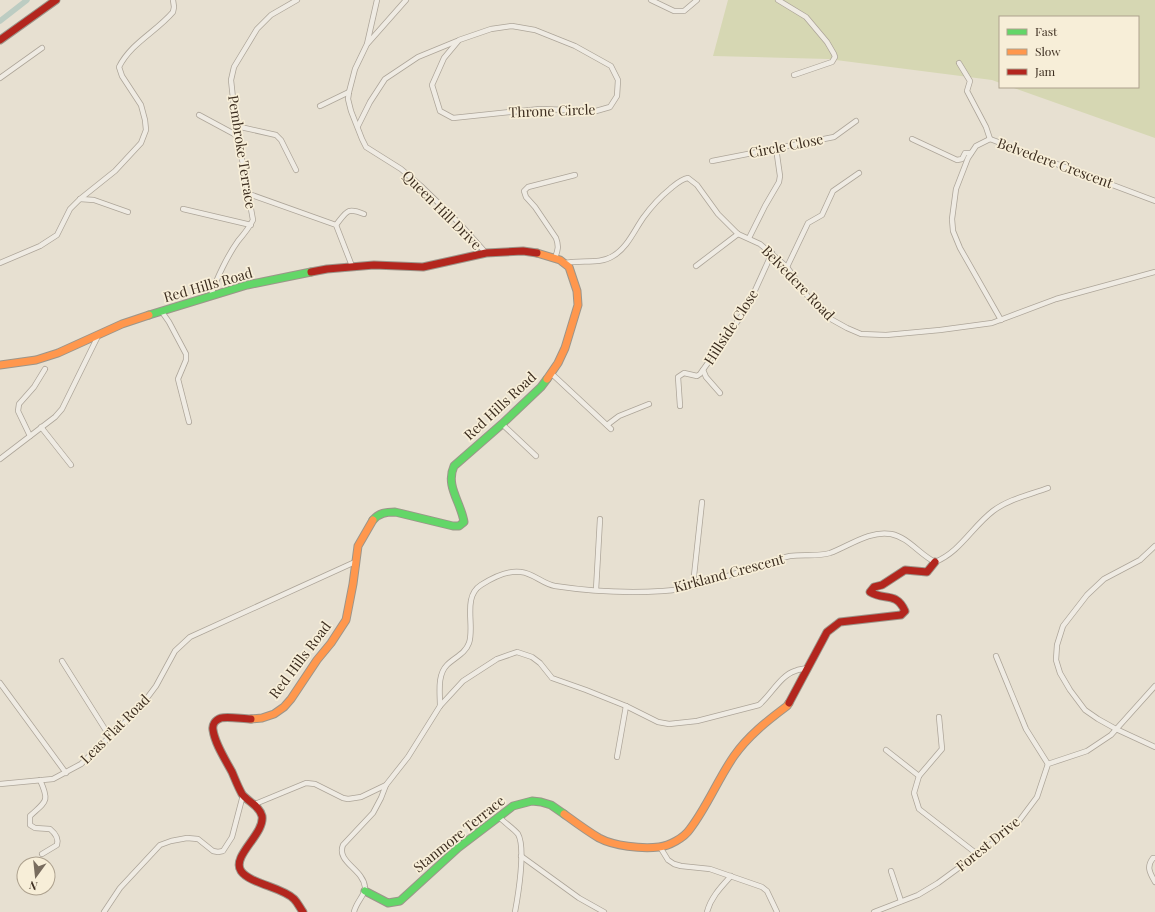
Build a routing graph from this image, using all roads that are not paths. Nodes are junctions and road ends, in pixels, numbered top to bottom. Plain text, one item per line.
1 (56, 0) edge
2 (173, 0) edge
3 (297, 0) edge
4 (377, 0) edge
5 (406, 0) edge
6 (651, 0) edge
7 (697, 0) edge
8 (778, 0) edge
9 (0, 40) edge
10 (459, 40) junction
11 (367, 44) junction
12 (42, 48) dead end
13 (959, 63) dead end
14 (794, 75) dead end
15 (0, 78) edge
16 (349, 92) junction
17 (320, 106) dead end
18 (199, 115) dead end
19 (856, 121) dead end
20 (236, 126) junction
21 (358, 126) junction
22 (238, 136) junction
23 (912, 139) dead end
24 (990, 139) junction
25 (776, 148) junction
26 (972, 153) junction
27 (712, 161) dead end
28 (296, 170) dead end
29 (859, 174) dead end
30 (575, 175) dead end
31 (249, 194) junction
32 (80, 200) junction
33 (1155, 201) edge
34 (182, 209) dead end
35 (128, 212) dead end
36 (364, 214) dead end
37 (251, 225) junction
38 (336, 225) junction
39 (738, 234) junction
40 (749, 238) junction
41 (486, 253) junction
42 (772, 253) junction
43 (555, 258) junction
44 (0, 263) edge
45 (565, 263) junction
46 (352, 266) junction
47 (696, 266) dead end
48 (787, 267) junction
49 (1155, 272) edge
50 (211, 296) junction
51 (162, 312) junction
52 (1001, 320) junction
53 (99, 334) junction
54 (0, 365) edge
55 (46, 369) dead end
56 (703, 370) junction
57 (552, 374) junction
58 (720, 393) dead end
59 (648, 404) dead end
60 (680, 406) dead end
61 (189, 422) dead end
62 (502, 424) junction
63 (607, 425) junction
64 (41, 427) junction
65 (611, 429) dead end
66 (30, 436) junction
67 (536, 456) dead end
68 (0, 459) edge
69 (71, 465) dead end
70 (1048, 488) dead end
71 (702, 502) dead end
72 (600, 519) dead end
73 (1155, 546) edge
74 (355, 562) junction
75 (935, 562) junction
76 (693, 585) junction
77 (596, 590) junction
78 (996, 656) dead end
79 (62, 661) dead end
80 (808, 668) junction
81 (0, 684) edge
82 (1155, 686) edge
83 (440, 706) junction
84 (626, 706) junction
85 (939, 717) dead end
86 (1116, 729) junction
87 (110, 737) junction
88 (1155, 747) edge
89 (886, 750) dead end
90 (616, 757) dead end
91 (1048, 764) junction
92 (66, 773) junction
93 (919, 776) junction
94 (40, 780) junction
95 (0, 784) edge
96 (386, 785) junction
97 (242, 795) junction
98 (255, 804) junction
99 (499, 818) junction
100 (660, 847) junction
101 (42, 854) dead end
102 (977, 854) junction
103 (521, 856) junction
104 (1155, 858) edge
105 (892, 871) dead end
106 (731, 876) junction
107 (1155, 882) edge
108 (365, 892) junction
109 (901, 901) junction
110 (301, 911) edge
111 (104, 912) edge
112 (354, 912) edge
113 (515, 912) edge
114 (604, 912) edge
115 (707, 912) edge
116 (777, 912) edge
117 (874, 912) edge

1 - 9 main road
2 - 32 street
3 - 20 street, Pembroke Terrace
4 - 11 street, Queen Hill Drive
5 - 11 street
6 - 7 street
8 - 14 street
10 - 10 street, Throne Circle
10 - 21 street, Throne Circle
11 - 16 street, Queen Hill Drive
12 - 15 street
13 - 24 street
16 - 17 street
16 - 21 street, Queen Hill Drive
18 - 22 street
19 - 25 street, Circle Close
20 - 22 street, Pembroke Terrace
20 - 28 street
21 - 41 street, Queen Hill Drive
22 - 31 street, Pembroke Terrace
23 - 26 street
24 - 26 street, Belvedere Crescent
24 - 33 street, Belvedere Crescent
25 - 27 street, Circle Close
25 - 40 street
26 - 52 street, Belvedere Crescent
29 - 48 street
30 - 43 street
31 - 37 street, Pembroke Terrace
31 - 38 street
32 - 35 street
32 - 44 street
34 - 37 street
36 - 38 street
37 - 50 street, Pembroke Terrace
38 - 46 street
39 - 40 street, Belvedere Road
39 - 45 street, Belvedere Road
39 - 47 street
40 - 42 street, Belvedere Road
41 - 43 main road, Red Hills Road
41 - 46 main road, Red Hills Road
42 - 48 street, Belvedere Road
42 - 56 street, Hillside Close
43 - 45 main road, Red Hills Road
45 - 57 main road, Red Hills Road
46 - 50 main road, Red Hills Road
48 - 52 street, Belvedere Road
49 - 52 street, Belvedere Road
50 - 51 main road, Red Hills Road
51 - 53 main road, Red Hills Road
51 - 61 street
53 - 54 main road, Red Hills Road
53 - 64 street
55 - 66 street
56 - 58 street
56 - 60 street, Hillside Close
57 - 62 main road, Red Hills Road
57 - 63 street
59 - 63 street
62 - 67 street
62 - 74 main road, Red Hills Road
63 - 65 street
64 - 66 street
64 - 69 street
66 - 68 street
70 - 75 street
71 - 76 street
72 - 77 street
73 - 86 street
74 - 87 street, Leas Flat Road
74 - 97 main road, Red Hills Road
75 - 76 street, Kirkland Crescent
75 - 80 main road, Stanmore Terrace
76 - 77 street, Kirkland Crescent
77 - 83 street, Kirkland Crescent
78 - 91 street
79 - 87 street
80 - 84 street
80 - 100 main road, Stanmore Terrace
81 - 92 street
82 - 86 street
83 - 84 street
83 - 96 street
84 - 90 street
85 - 93 street
86 - 88 street
86 - 91 street
87 - 92 street, Leas Flat Road
89 - 93 street
91 - 102 street, Forest Drive
92 - 94 street, Leas Flat Road
93 - 102 street
94 - 95 street, Leas Flat Road
94 - 101 street
96 - 98 street
96 - 108 street
97 - 98 main road
97 - 111 street
98 - 110 main road
99 - 100 main road, Stanmore Terrace
99 - 103 street
99 - 108 main road, Stanmore Terrace
100 - 106 street
102 - 109 street, Forest Drive
103 - 113 street
103 - 114 street
104 - 107 street
105 - 109 street
106 - 115 street
106 - 116 street
108 - 112 street
109 - 117 street, Forest Drive

